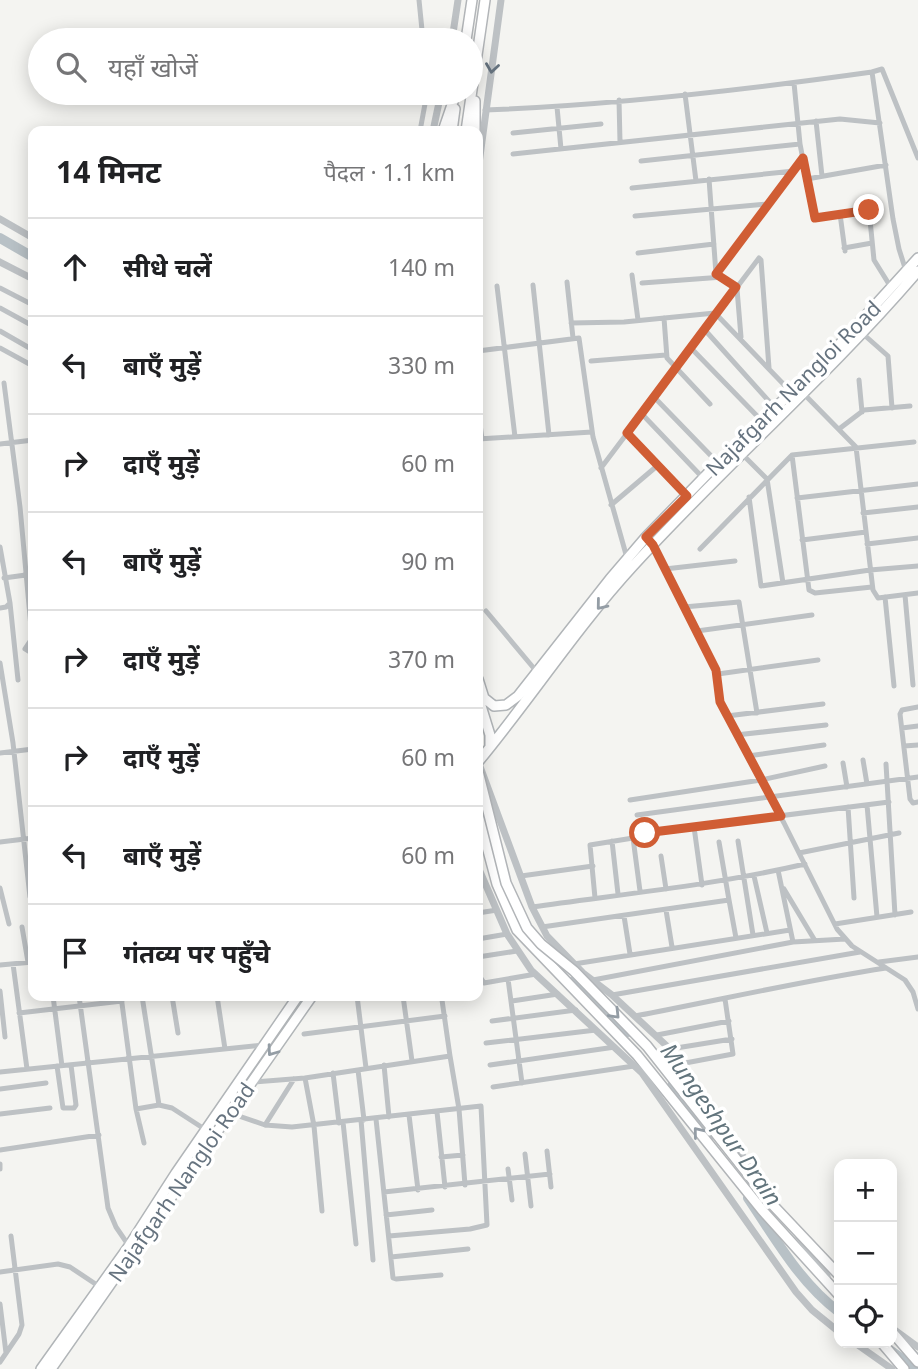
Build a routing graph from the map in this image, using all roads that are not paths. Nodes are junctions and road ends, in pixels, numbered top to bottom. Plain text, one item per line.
1 (419, 0) edge
2 (458, 0) edge
3 (472, 0) edge
4 (485, 0) edge
5 (501, 0) edge
6 (422, 28) edge
7 (454, 28) edge
8 (468, 28) edge
9 (481, 28) edge
10 (872, 72) junction
11 (794, 83) junction
12 (685, 94) junction
13 (618, 100) junction
14 (426, 105) edge
15 (438, 105) edge
16 (453, 105) edge
17 (455, 105) edge
18 (471, 105) edge
19 (474, 105) edge
20 (557, 107) junction
21 (485, 110) junction
22 (425, 114) junction
23 (436, 117) junction
24 (816, 121) junction
25 (798, 123) junction
26 (880, 123) junction
27 (601, 124) dead end
28 (422, 126) edge
29 (434, 126) edge
30 (445, 126) edge
31 (453, 126) edge
32 (467, 126) edge
33 (475, 126) edge
34 (483, 127) edge
35 (559, 128) junction
36 (513, 133) dead end
37 (691, 135) junction
38 (620, 142) junction
39 (800, 144) junction
40 (561, 149) junction
41 (513, 154) dead end
42 (693, 156) junction
43 (803, 158) junction
44 (918, 158) edge
45 (642, 161) dead end
46 (886, 165) junction
47 (794, 170) junction
48 (822, 176) junction
49 (709, 179) junction
50 (807, 179) junction
51 (696, 181) junction
52 (632, 188) dead end
53 (769, 204) junction
54 (712, 208) junction
55 (840, 214) junction
56 (635, 216) dead end
57 (0, 219) edge
58 (28, 235) edge
59 (872, 243) junction
60 (714, 244) junction
61 (638, 253) dead end
62 (917, 260) edge
63 (0, 262) edge
64 (912, 273) edge
65 (632, 275) dead end
66 (716, 275) junction
67 (28, 276) edge
68 (567, 282) dead end
69 (642, 283) dead end
70 (533, 285) dead end
71 (497, 286) dead end
72 (736, 287) junction
73 (0, 288) edge
74 (892, 289) junction
75 (28, 303) edge
76 (0, 308) edge
77 (715, 313) junction
78 (664, 318) junction
79 (638, 320) junction
80 (28, 323) edge
81 (571, 323) junction
82 (704, 329) junction
83 (0, 331) edge
84 (862, 332) junction
85 (573, 338) junction
86 (741, 338) junction
87 (540, 343) junction
88 (28, 347) edge
89 (690, 347) junction
90 (0, 348) edge
91 (504, 348) junction
92 (483, 350) edge
93 (666, 355) junction
94 (591, 361) dead end
95 (28, 363) edge
96 (675, 367) junction
97 (769, 368) junction
98 (859, 380) dead end
99 (4, 383) dead end
100 (798, 391) junction
101 (653, 397) junction
102 (710, 404) dead end
103 (910, 405) dead end
104 (775, 408) junction
105 (892, 408) junction
106 (862, 412) junction
107 (641, 413) junction
108 (761, 420) junction
109 (839, 429) junction
110 (592, 432) junction
111 (627, 433) junction
112 (548, 435) junction
113 (515, 437) junction
114 (483, 439) edge
115 (28, 441) edge
116 (914, 442) dead end
117 (12, 443) junction
118 (0, 444) edge
119 (856, 447) junction
120 (743, 455) junction
121 (792, 455) junction
122 (718, 463) junction
123 (657, 466) junction
124 (601, 468) junction
125 (703, 478) junction
126 (767, 479) junction
127 (918, 484) edge
128 (860, 489) junction
129 (687, 496) junction
130 (749, 497) junction
131 (797, 498) junction
132 (611, 505) junction
133 (918, 507) edge
134 (863, 513) junction
135 (866, 531) junction
136 (918, 538) edge
137 (802, 540) junction
138 (650, 541) junction
139 (867, 544) junction
140 (0, 547) edge
141 (700, 549) dead end
142 (28, 559) edge
143 (735, 561) dead end
144 (629, 563) junction
145 (918, 566) edge
146 (665, 569) junction
147 (870, 570) junction
148 (28, 574) edge
149 (4, 578) junction
150 (807, 579) junction
151 (783, 583) junction
152 (872, 587) junction
153 (918, 593) edge
154 (905, 595) junction
155 (885, 597) junction
156 (10, 603) junction
157 (684, 607) junction
158 (0, 608) edge
159 (486, 611) dead end
160 (812, 615) dead end
161 (582, 620) junction
162 (744, 624) junction
163 (696, 631) junction
164 (818, 660) dead end
165 (0, 663) edge
166 (751, 669) junction
167 (537, 672) junction
168 (718, 674) junction
169 (18, 680) dead end
170 (894, 685) dead end
171 (914, 685) dead end
172 (2, 694) edge
173 (483, 695) edge
174 (823, 704) dead end
175 (918, 707) edge
176 (483, 712) edge
177 (757, 713) junction
178 (727, 716) junction
179 (827, 725) dead end
180 (918, 726) edge
181 (902, 728) junction
182 (736, 735) junction
183 (824, 745) dead end
184 (918, 745) edge
185 (490, 746) junction
186 (904, 747) junction
187 (28, 750) edge
188 (13, 751) junction
189 (0, 753) edge
190 (483, 755) edge
191 (748, 756) junction
192 (863, 760) dead end
193 (843, 763) dead end
194 (886, 764) dead end
195 (825, 766) dead end
196 (483, 774) edge
197 (918, 777) edge
198 (908, 778) junction
199 (761, 780) junction
200 (888, 781) junction
201 (867, 784) junction
202 (847, 787) junction
203 (483, 791) edge
204 (770, 797) junction
205 (630, 800) dead end
206 (889, 802) junction
207 (918, 802) edge
208 (867, 805) junction
209 (848, 807) junction
210 (636, 814) dead end
211 (781, 816) junction
212 (694, 827) junction
213 (483, 833) edge
214 (899, 833) dead end
215 (891, 835) junction
216 (28, 838) edge
217 (633, 838) junction
218 (22, 839) junction
219 (869, 839) junction
220 (738, 841) dead end
221 (0, 842) edge
222 (612, 842) junction
223 (719, 842) dead end
224 (850, 843) junction
225 (799, 853) junction
226 (661, 856) dead end
227 (805, 864) junction
228 (593, 866) junction
229 (778, 870) junction
230 (521, 876) junction
231 (754, 876) junction
232 (743, 878) junction
233 (483, 879) edge
234 (725, 881) junction
235 (28, 882) edge
236 (780, 883) junction
237 (702, 885) junction
238 (0, 888) edge
239 (666, 889) junction
240 (488, 891) junction
241 (640, 891) junction
242 (483, 892) edge
243 (618, 894) junction
244 (595, 898) junction
245 (854, 898) dead end
246 (729, 900) junction
247 (532, 907) junction
248 (496, 910) junction
249 (666, 910) junction
250 (483, 912) edge
251 (911, 912) dead end
252 (895, 915) junction
253 (624, 916) junction
254 (877, 917) junction
255 (9, 924) dead end
256 (835, 924) junction
257 (22, 927) dead end
258 (542, 927) junction
259 (790, 930) junction
260 (767, 933) junction
261 (507, 934) junction
262 (753, 935) junction
263 (483, 938) edge
264 (736, 938) junction
265 (814, 939) junction
266 (845, 939) junction
267 (793, 942) junction
268 (672, 947) junction
269 (517, 951) junction
270 (860, 951) junction
271 (28, 953) edge
272 (630, 954) junction
273 (483, 956) edge
274 (918, 957) edge
275 (28, 962) edge
276 (878, 962) junction
277 (13, 964) junction
278 (574, 964) junction
279 (0, 965) edge
280 (886, 968) junction
281 (536, 974) junction
282 (508, 979) junction
283 (593, 980) junction
284 (483, 982) edge
285 (0, 991) edge
286 (558, 994) junction
287 (612, 995) junction
288 (725, 999) junction
289 (917, 1000) edge
290 (53, 1001) edge
291 (80, 1001) edge
292 (106, 1001) edge
293 (121, 1001) edge
294 (143, 1001) edge
295 (173, 1001) edge
296 (218, 1001) edge
297 (294, 1001) edge
298 (308, 1001) edge
299 (358, 1001) edge
300 (404, 1001) edge
301 (442, 1001) edge
302 (512, 1001) junction
303 (81, 1006) junction
304 (54, 1009) junction
305 (918, 1009) edge
306 (576, 1010) junction
307 (19, 1013) junction
308 (445, 1016) junction
309 (635, 1016) junction
310 (514, 1018) junction
311 (407, 1020) junction
312 (492, 1021) dead end
313 (729, 1021) junction
314 (361, 1026) junction
315 (596, 1030) junction
316 (178, 1033) dead end
317 (304, 1034) dead end
318 (657, 1035) junction
319 (5, 1037) dead end
320 (517, 1039) junction
321 (732, 1040) junction
322 (486, 1043) dead end
323 (263, 1045) junction
324 (615, 1047) junction
325 (225, 1049) junction
326 (670, 1049) junction
327 (450, 1056) junction
328 (151, 1057) junction
329 (130, 1059) junction
330 (519, 1060) junction
331 (412, 1062) junction
332 (89, 1063) junction
333 (681, 1064) junction
334 (71, 1065) junction
335 (384, 1065) junction
336 (490, 1065) dead end
337 (60, 1066) junction
338 (634, 1066) junction
339 (366, 1068) junction
340 (27, 1069) junction
341 (358, 1069) junction
342 (0, 1072) edge
343 (333, 1073) junction
344 (305, 1078) junction
345 (294, 1079) junction
346 (249, 1082) junction
347 (46, 1083) dead end
348 (522, 1083) junction
349 (493, 1087) dead end
350 (0, 1089) edge
351 (159, 1105) junction
352 (50, 1108) dead end
353 (136, 1109) junction
354 (459, 1109) junction
355 (437, 1112) junction
356 (230, 1113) junction
357 (0, 1114) edge
358 (409, 1115) junction
359 (389, 1117) junction
360 (376, 1119) junction
361 (363, 1120) junction
362 (341, 1123) junction
363 (265, 1125) junction
364 (314, 1126) junction
365 (206, 1129) junction
366 (99, 1135) junction
367 (214, 1137) junction
368 (144, 1143) dead end
369 (0, 1150) edge
370 (547, 1151) dead end
371 (525, 1154) dead end
372 (463, 1155) junction
373 (442, 1157) junction
374 (508, 1168) dead end
375 (550, 1174) junction
376 (528, 1177) junction
377 (509, 1180) junction
378 (483, 1183) junction
379 (466, 1185) junction
380 (444, 1187) junction
381 (551, 1187) dead end
382 (418, 1190) junction
383 (384, 1192) junction
384 (512, 1200) dead end
385 (531, 1206) dead end
386 (432, 1210) dead end
387 (322, 1211) dead end
388 (386, 1215) junction
389 (11, 1236) dead end
390 (389, 1236) junction
391 (356, 1244) dead end
392 (129, 1246) junction
393 (468, 1249) dead end
394 (391, 1257) junction
395 (373, 1260) dead end
396 (15, 1270) junction
397 (834, 1270) edge
398 (0, 1272) edge
399 (441, 1275) dead end
400 (835, 1285) edge
401 (103, 1289) junction
402 (834, 1289) edge
403 (0, 1304) edge
404 (834, 1328) edge
405 (897, 1333) edge
406 (897, 1336) edge
407 (918, 1347) edge
408 (862, 1348) edge
409 (886, 1348) edge
410 (6, 1353) junction
411 (0, 1362) edge
412 (918, 1362) edge
413 (41, 1369) edge
414 (51, 1369) edge
415 (892, 1369) edge
416 (904, 1369) edge

1 - 6 street
2 - 7 street
3 - 8 main road
4 - 9 main road
5 -> 21 street
10 - 11 street
10 - 26 street
10 - 44 street
11 - 12 street
11 - 25 street
12 - 13 street
12 - 37 street
13 - 20 street
13 - 38 street
14 - 22 street
15 - 23 street
16 - 30 main road
17 - 31 main road
18 - 32 main road
19 - 33 main road
20 - 21 street
20 - 35 street
21 - 34 street
22 - 23 street
22 - 28 street
23 - 29 street
24 - 25 street
24 - 26 street
24 - 48 street
25 - 37 street
25 - 39 street
26 - 46 street
27 - 35 street
35 - 36 street
35 - 40 street
37 - 38 street
37 - 42 street
38 - 40 street
39 - 42 street
39 - 43 street
40 - 41 street
42 - 45 street
42 - 51 street
43 - 47 street
43 - 50 street
46 - 48 street
46 - 64 street
47 - 49 street
47 - 53 street
48 - 50 street
49 - 51 street
49 - 54 street
50 - 55 street
51 - 52 street
53 - 54 street
53 - 66 street
54 - 56 street
54 - 60 street
55 - 59 street
55 - 59 street
57 - 58 street
59 - 74 street
60 - 61 street
60 - 66 street
62 - 64 main road, Najafgarh Nangloi Road
63 - 67 street
64 - 74 main road, Najafgarh Nangloi Road
64 - 84 main road
65 - 79 street
66 - 69 street
66 - 72 street
68 - 81 street
70 - 87 street
71 - 91 street
72 - 77 street
72 - 86 street
72 - 97 street
73 - 75 street
74 - 100 main road, Najafgarh Nangloi Road
76 - 80 street
77 - 78 street
77 - 82 street
77 - 86 street
78 - 79 street
78 - 93 street
79 - 81 street
81 - 85 street
82 - 89 street
82 - 104 street
83 - 88 street
84 - 100 main road
84 - 105 street
85 - 87 street
85 - 110 street
86 - 97 street
87 - 91 street
87 - 112 street
89 - 96 street
89 - 108 street
90 - 95 street
91 - 92 street
91 - 113 street
93 - 94 street
93 - 96 street
96 - 101 street
96 - 102 street
97 - 100 street
98 - 106 street
99 - 117 street
100 - 104 main road, Najafgarh Nangloi Road
100 - 109 street
100 - 120 main road
101 - 107 street
101 - 122 street
103 - 105 street
104 - 108 main road, Najafgarh Nangloi Road
105 - 106 street
106 - 109 street
107 - 111 street
107 - 125 street
108 - 122 main road, Najafgarh Nangloi Road
109 - 119 street
110 - 112 street
110 - 124 street
111 - 123 street
111 - 124 street
112 - 113 street
113 - 114 street
115 - 117 street
116 - 119 street
117 - 118 street
117 - 142 street
119 - 121 street
119 - 128 street
120 - 126 street
120 - 138 main road
121 - 126 street
121 - 131 street
122 - 125 main road, Najafgarh Nangloi Road
123 - 129 street
123 - 132 street
124 - 132 street
125 - 129 main road, Najafgarh Nangloi Road
126 - 130 street
126 - 151 street
127 - 128 street
128 - 131 street
128 - 134 street
129 - 138 main road, Najafgarh Nangloi Road
130 - 141 street
130 - 151 street
131 - 137 street
132 - 144 street
133 - 134 street
134 - 135 street
135 - 137 street
135 - 139 street
136 - 139 street
137 - 150 street
138 - 144 main road, Najafgarh Nangloi Road
138 - 146 street
139 - 147 street
140 - 149 street
143 - 146 street
144 - 161 main road, Najafgarh Nangloi Road
145 - 147 street
146 - 157 street
147 - 150 street
147 - 152 street
148 - 149 street
149 - 156 street
150 - 151 street
150 - 152 street
152 - 155 street
153 - 154 street
154 - 155 street
154 - 171 street
155 - 170 street
156 - 158 street
156 - 169 street
157 - 162 street
157 - 163 street
159 - 167 street
160 - 162 street
161 - 167 main road, Najafgarh Nangloi Road
161 - 185 main road
162 - 163 street
162 - 166 street
163 - 168 street
164 - 166 street
165 - 172 street
166 - 168 street
166 - 177 street
167 - 173 main road, Najafgarh Nangloi Road
168 - 178 street
172 - 188 street
174 - 177 street
175 - 181 street
176 - 185 main road
177 - 178 street
178 - 182 street
179 - 182 street
180 - 181 street
181 - 186 street
182 - 191 street
183 - 191 street
184 - 186 street
185 - 190 main road
186 - 198 street
187 - 188 street
188 - 189 street
188 - 218 street
191 - 199 street
192 - 201 street
193 - 202 street
194 - 200 street
195 - 199 street
196 - 230 street
197 - 198 street
198 - 200 street
198 - 207 street
199 - 204 street
199 - 205 street
200 - 201 street
200 - 206 street
201 - 202 street
202 - 204 street
203 -> 397 main road, bridge
204 - 210 street
204 - 211 street
206 - 208 street
206 - 215 street
208 - 209 street
208 - 219 street
209 - 211 street
209 - 224 street
211 - 212 street
211 - 225 street
212 - 217 street
212 - 237 street
402 -> 213 main road
214 - 215 street
215 - 219 street
215 - 252 street
216 - 218 street
217 - 222 street
217 - 241 street
218 - 221 street
218 - 235 street
219 - 224 street
219 - 254 street
220 - 232 street
222 - 228 street
222 - 243 street
223 - 234 street
224 - 225 street
224 - 245 street
225 - 227 street
226 - 239 street
227 - 229 street
227 - 256 street
228 - 230 street
228 - 244 street
229 - 231 street
229 - 236 street
230 - 247 street
231 - 232 street
231 - 260 street
232 - 234 street
232 - 262 street
233 - 240 street
234 - 237 street
234 - 246 street
236 - 259 street
236 - 265 street
237 - 239 street
238 - 255 street
239 - 241 street
240 - 242 street
240 - 248 street
241 - 243 street
243 - 244 street
244 - 247 street
246 - 249 street
246 - 264 street
247 - 258 street
248 - 250 street
248 - 261 street
249 - 253 street
249 - 268 street
251 - 252 street
252 - 254 street
253 - 258 street
253 - 272 street
254 - 256 street
256 - 266 street
257 - 271 street
258 - 278 street
259 - 260 street
259 - 267 street
260 - 262 street
261 - 263 street
261 - 269 street
262 - 264 street
264 - 268 street
265 - 266 street
265 - 267 street
266 - 270 street
267 - 283 street
268 - 272 street
269 - 273 street
269 - 281 street
270 - 276 street
270 - 287 street
272 - 278 street
274 - 276 street
275 - 277 street
276 - 280 street
277 - 279 street
277 - 307 street
278 - 283 street
280 - 288 street
280 - 289 street
281 - 282 street
281 - 286 street
282 - 284 street
282 - 302 street
283 - 287 street
285 - 319 street
286 - 302 street
286 - 306 street
287 - 309 street
288 - 309 street
288 - 313 street
289 - 305 street
290 - 304 street
291 - 303 street
292 - 303 street
293 - 329 street
294 - 328 street
295 - 316 street
296 - 325 street
297 - 323 main road, Najafgarh Nangloi Road
298 -> 346 main road, Najafgarh Nangloi Road
299 - 314 street
300 - 311 street
301 - 308 street
302 - 310 street
303 - 304 street
303 - 332 street
304 - 307 street
304 - 337 street
306 - 310 street
306 - 315 street
307 - 340 street
308 - 311 street
308 - 327 street
309 - 318 street
310 - 312 street
310 - 320 street
311 - 314 street
311 - 331 street
313 - 318 street
313 - 321 street
314 - 317 street
314 - 339 street
315 - 320 street
315 - 324 street
318 - 326 street
320 - 322 street
320 - 330 street
321 - 326 street
321 - 333 street
323 - 325 street
323 - 365 main road, Najafgarh Nangloi Road
324 - 330 street
324 - 338 street
325 - 328 street
326 - 333 street
327 - 331 street
327 - 354 street
328 - 329 street
328 - 351 street
329 - 332 street
329 - 353 street
330 - 336 street
330 - 348 street
331 - 335 street
332 - 334 street
332 - 366 street
333 - 400 street
334 - 337 street
334 - 337 street
335 - 339 street
335 - 359 street
337 - 340 street
338 - 348 street
338 - 404 street
339 - 341 street
340 - 342 street
341 - 343 street
341 - 361 street
343 - 344 street
343 - 362 street
344 - 345 street
344 - 364 street
345 - 346 street
345 - 363 street
346 - 356 main road, Najafgarh Nangloi Road
347 - 350 street
348 - 349 street
351 - 353 street
351 - 365 street
352 - 357 street
353 - 368 street
354 - 355 street
354 - 372 street
354 - 378 street
355 - 358 street
355 - 373 street
356 - 363 street
356 - 367 main road, Najafgarh Nangloi Road
358 - 359 street
358 - 382 street
359 - 360 street
360 - 361 street
360 - 383 street
361 - 362 street
361 - 395 street
362 - 364 street
362 - 391 street
363 - 364 street
364 - 387 street
365 - 367 street
365 - 392 main road, Najafgarh Nangloi Road
366 - 369 street
366 - 392 street
367 - 401 main road, Najafgarh Nangloi Road
370 - 375 street
371 - 376 street
372 - 373 street
372 - 379 street
373 - 380 street
374 - 377 street
375 - 376 street
375 - 381 street
376 - 377 street
376 - 385 street
377 - 378 street
377 - 384 street
378 - 379 street
378 - 390 street
379 - 380 street
380 - 382 street
382 - 383 street
383 - 388 street
386 - 388 street
388 - 390 street
389 - 396 street
390 - 394 street
392 - 401 main road, Najafgarh Nangloi Road
393 - 394 street
394 - 399 street
396 - 398 street
396 - 401 street
396 - 410 street
401 - 413 main road, Najafgarh Nangloi Road
401 - 414 main road, Najafgarh Nangloi Road
403 - 410 street
405 - 407 street
406 - 412 main road
408 - 415 street
409 - 416 main road
410 - 411 street

